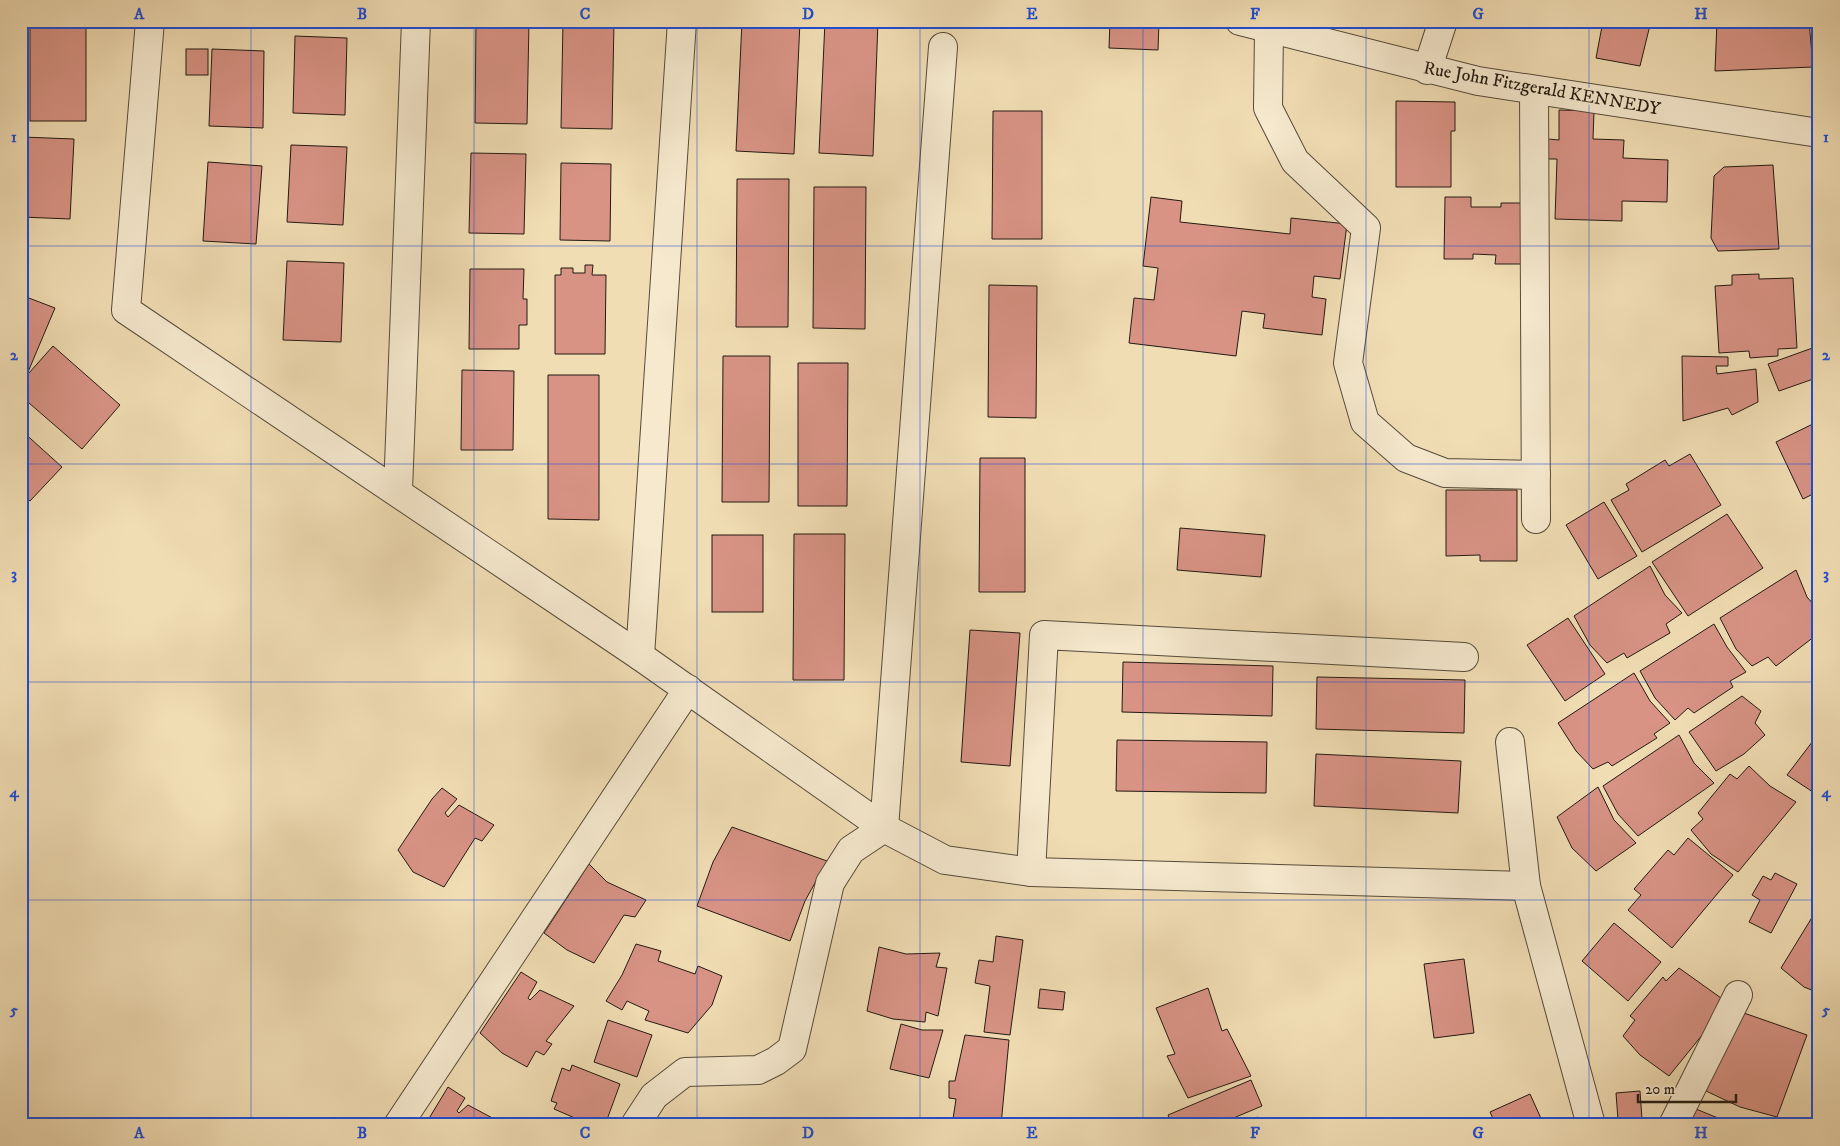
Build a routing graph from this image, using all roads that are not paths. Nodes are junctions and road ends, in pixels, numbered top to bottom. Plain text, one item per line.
1 (150, 21) edge
2 (416, 21) edge
3 (682, 21) edge
4 (1240, 21) edge
5 (1443, 21) edge
6 (1270, 30) junction
7 (943, 47) dead end
8 (1427, 70) junction
9 (1534, 90) junction
10 (1819, 133) edge
11 (1536, 475) junction
12 (398, 491) junction
13 (1536, 519) dead end
14 (640, 656) junction
15 (1464, 657) dead end
16 (688, 689) junction
17 (1510, 742) dead end
18 (884, 828) junction
19 (1031, 872) junction
20 (1526, 886) junction
21 (1738, 995) dead end
22 (398, 1125) edge
23 (635, 1125) edge
24 (1591, 1125) edge
25 (1673, 1125) edge

1 - 12 street
2 - 12 street
3 - 14 street
4 - 6 street, Rue John Fitzgerald KENNEDY
5 - 8 street
6 - 8 street, Rue John Fitzgerald KENNEDY
6 - 11 street
7 - 18 street
8 - 9 street, Rue John Fitzgerald KENNEDY
9 - 10 street, Rue John Fitzgerald KENNEDY
9 - 11 street
11 - 13 street
12 - 14 street
14 - 16 street
15 - 19 street
16 - 18 street
16 - 22 street
17 - 20 street
18 - 19 street
18 - 23 street
19 - 20 street
20 - 24 street
21 - 25 street

